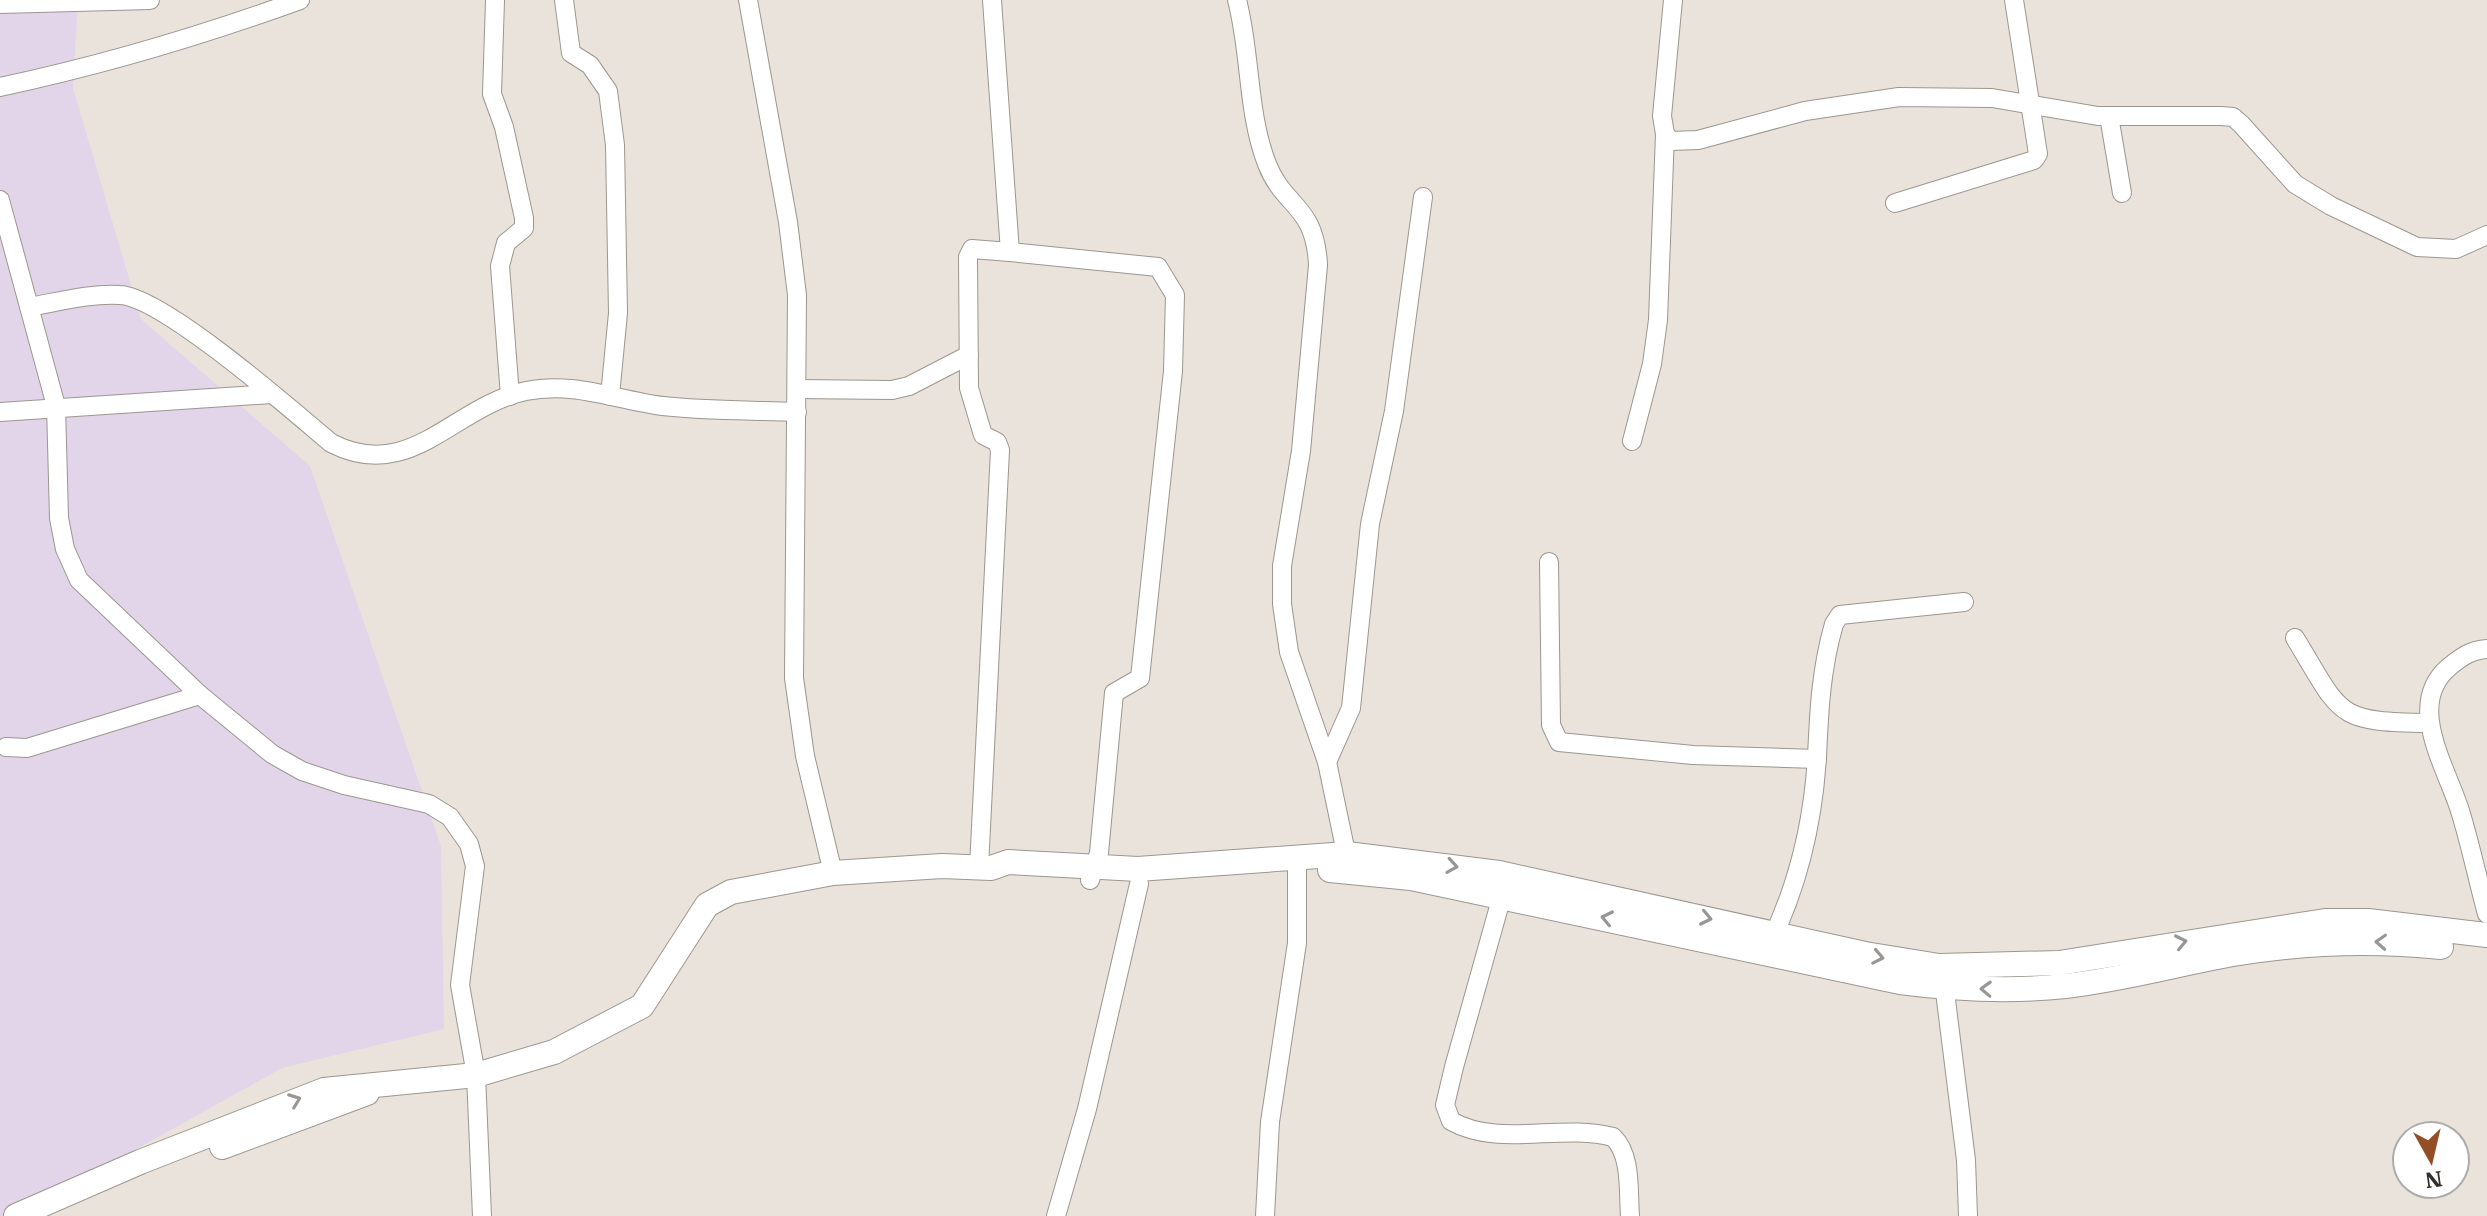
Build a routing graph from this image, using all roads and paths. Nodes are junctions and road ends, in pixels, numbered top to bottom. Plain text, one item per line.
1 (150, 0) edge
2 (300, 0) edge
3 (495, 0) edge
4 (564, 0) edge
5 (748, 0) edge
6 (992, 0) edge
7 (1237, 0) edge
8 (1673, 0) edge
9 (2014, 0) edge
10 (0, 4) edge
11 (0, 87) edge
12 (2029, 105) junction
13 (2109, 116) junction
14 (1665, 134) junction
15 (2122, 193) dead end
16 (1423, 197) dead end
17 (0, 200) edge
18 (1895, 203) dead end
19 (2487, 235) edge
20 (1010, 252) junction
21 (29, 307) junction
22 (969, 355) junction
23 (797, 389) junction
24 (272, 394) junction
25 (510, 396) junction
26 (610, 396) junction
27 (56, 406) junction
28 (0, 412) edge
29 (797, 412) junction
30 (1632, 441) dead end
31 (1549, 562) dead end
32 (1964, 602) dead end
33 (2295, 638) dead end
34 (2487, 649) edge
35 (200, 695) junction
36 (2428, 723) junction
37 (6, 747) dead end
38 (1817, 759) junction
39 (1327, 762) junction
40 (1348, 862) junction
41 (1298, 864) junction
42 (985, 867) junction
43 (833, 873) junction
44 (1092, 874) junction
45 (1139, 884) junction
46 (1502, 896) junction
47 (2487, 914) edge
48 (2487, 935) edge
49 (1770, 942) junction
50 (2487, 951) edge
51 (2084, 971) junction
52 (1943, 977) junction
53 (476, 1075) junction
54 (259, 1124) junction
55 (16, 1216) edge
56 (48, 1216) edge
57 (482, 1216) edge
58 (1056, 1216) edge
59 (1265, 1216) edge
60 (1630, 1216) edge
61 (1968, 1216) edge

1 - 10 street
2 - 11 street
3 - 25 street
4 - 26 street
5 - 23 street
6 - 20 street
7 - 39 street
8 - 14 street
9 - 12 street
12 - 13 street
12 - 14 street
12 - 18 street
13 - 15 street
13 - 19 street
14 - 30 street
16 - 39 street
17 - 21 street
20 - 22 street
20 - 44 street
21 - 24 street
21 - 27 street
22 - 23 street
22 - 42 street
23 - 29 street
24 - 25 street
24 - 27 street
25 - 26 street
26 - 29 street
27 - 28 street
27 - 35 street
29 - 43 street
31 - 38 street
32 - 38 street
33 - 36 street
34 - 36 street
35 - 37 street
35 - 53 street
36 - 47 street
38 - 49 street
39 - 40 street
40 - 41 street
40 - 46 street
40 -> 49 street
41 - 44 street
41 - 45 street
41 - 59 street
42 - 43 street
42 - 44 street
43 - 53 street
44 - 45 street
45 - 58 street
49 -> 46 street
46 - 60 street
51 -> 48 street
49 - 52 street
50 -> 51 street
51 - 52 street
52 - 61 street
53 - 54 street
53 - 57 street
54 - 55 street
54 - 56 street

